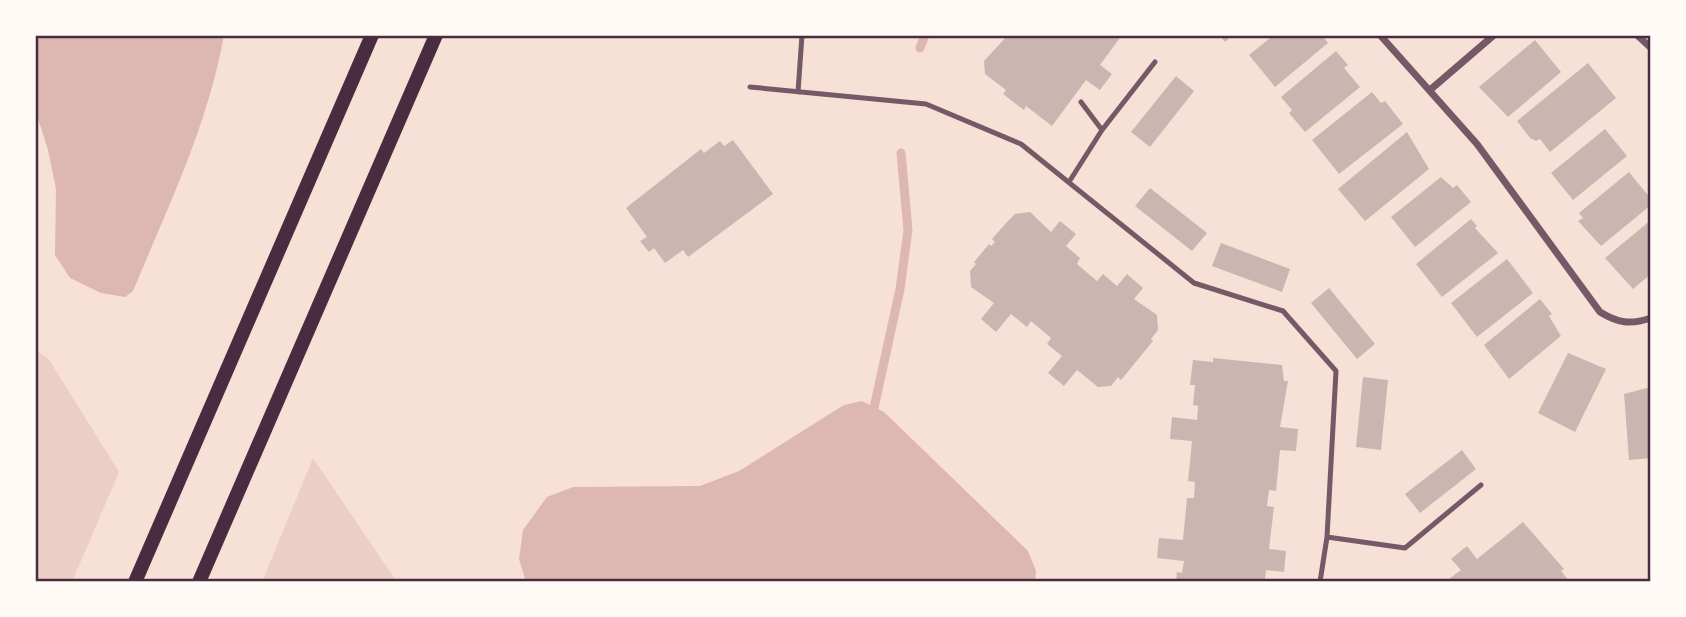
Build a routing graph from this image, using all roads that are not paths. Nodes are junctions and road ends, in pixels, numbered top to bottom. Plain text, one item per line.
1 (372, 35) edge
2 (436, 35) edge
3 (802, 35) edge
4 (1380, 35) edge
5 (1494, 35) edge
6 (1637, 35) edge
7 (1651, 48) edge
8 (1155, 62) dead end
9 (750, 87) dead end
10 (1430, 90) junction
11 (798, 92) junction
12 (1081, 102) dead end
13 (1102, 130) junction
14 (1069, 182) junction
15 (1651, 318) edge
16 (1481, 485) dead end
17 (1327, 537) junction
18 (135, 582) edge
19 (199, 582) edge
20 (1320, 582) edge

1 - 18 main road
2 - 19 main road
3 - 11 lane
4 - 10 street
5 - 10 street
6 - 7 street
8 - 13 lane
9 - 11 lane
10 - 15 street
11 - 14 lane
12 - 13 lane
13 - 14 lane
14 - 17 lane
16 - 17 lane
17 - 20 lane

